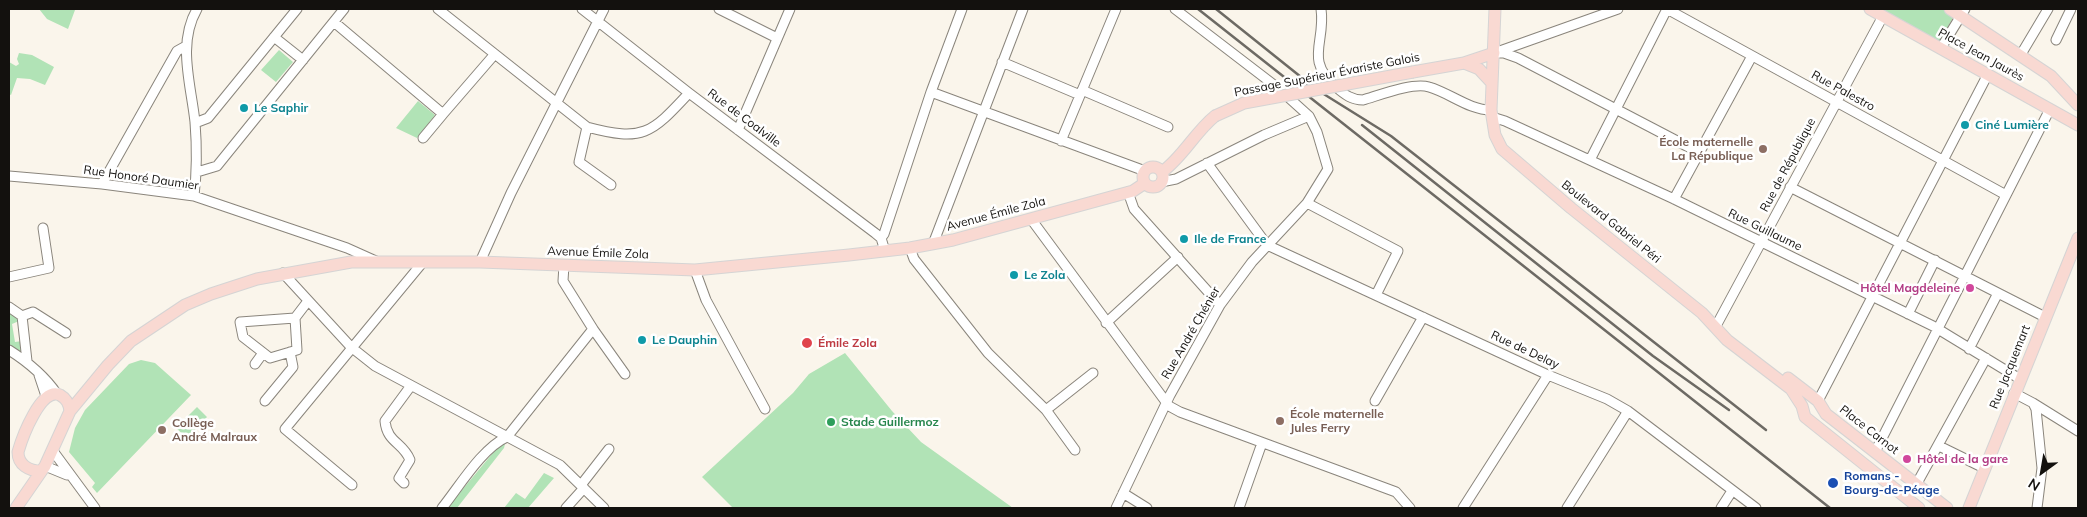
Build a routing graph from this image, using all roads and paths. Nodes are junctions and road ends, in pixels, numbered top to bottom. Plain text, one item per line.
1 (197, 9) edge
2 (297, 9) edge
3 (344, 9) edge
4 (438, 9) edge
5 (582, 9) edge
6 (604, 9) edge
7 (719, 9) edge
8 (789, 9) edge
9 (962, 9) edge
10 (1023, 9) edge
11 (1116, 9) edge
12 (1175, 9) edge
13 (1321, 9) edge
14 (1496, 9) edge
15 (1618, 9) edge
16 (1667, 9) edge
17 (1870, 9) edge
18 (1950, 9) edge
19 (2048, 9) edge
20 (2071, 9) edge
21 (1963, 12) edge
22 (1883, 16) junction
23 (334, 22) junction
24 (598, 22) junction
25 (274, 37) junction
26 (777, 38) junction
27 (2056, 40) dead end
28 (186, 46) junction
29 (1941, 48) junction
30 (1494, 53) junction
31 (494, 55) junction
32 (1752, 56) junction
33 (2020, 56) junction
34 (303, 60) junction
35 (1002, 62) junction
36 (1464, 63) junction
37 (1988, 74) junction
38 (1492, 83) junction
39 (931, 92) junction
40 (1081, 92) junction
41 (688, 93) junction
42 (557, 102) junction
43 (1836, 102) junction
44 (2078, 105) edge
45 (1616, 109) junction
46 (2050, 110) junction
47 (982, 112) junction
48 (443, 114) junction
49 (1491, 114) junction
50 (1308, 116) junction
51 (195, 123) junction
52 (2078, 125) edge
53 (587, 127) junction
54 (1168, 128) dead end
55 (738, 130) junction
56 (423, 138) dead end
57 (1061, 141) junction
58 (1700, 153) junction
59 (1590, 160) junction
60 (1944, 160) junction
61 (1207, 163) junction
62 (1145, 170) junction
63 (197, 172) junction
64 (9, 176) edge
65 (1162, 177) junction
66 (1145, 183) junction
67 (102, 184) junction
68 (611, 185) dead end
69 (1790, 187) junction
70 (1128, 192) junction
71 (2006, 195) junction
72 (194, 196) junction
73 (1674, 200) junction
74 (1307, 203) junction
75 (1031, 219) junction
76 (43, 228) dead end
77 (881, 238) junction
78 (2078, 238) edge
79 (323, 240) junction
80 (1761, 242) junction
81 (1900, 243) junction
82 (933, 244) junction
83 (1267, 245) junction
84 (347, 248) junction
85 (910, 248) junction
86 (885, 251) junction
87 (1178, 258) junction
88 (1935, 260) junction
89 (348, 262) junction
90 (376, 262) junction
91 (422, 262) junction
92 (480, 262) junction
93 (564, 265) junction
94 (695, 270) junction
95 (283, 273) junction
96 (1965, 276) junction
97 (9, 277) edge
98 (1998, 294) junction
99 (1376, 295) junction
100 (1873, 296) junction
101 (308, 301) junction
102 (1220, 304) junction
103 (9, 307) edge
104 (1908, 314) junction
105 (22, 316) junction
106 (1423, 317) junction
107 (295, 318) junction
108 (2045, 318) junction
109 (1106, 323) junction
110 (1716, 326) junction
111 (1937, 328) junction
112 (593, 329) junction
113 (66, 333) dead end
114 (351, 347) junction
115 (1969, 349) junction
116 (9, 350) edge
117 (290, 352) junction
118 (263, 353) junction
119 (1986, 358) junction
120 (27, 361) junction
121 (255, 364) dead end
122 (1092, 372) dead end
123 (625, 374) dead end
124 (1548, 375) junction
125 (2020, 379) junction
126 (410, 387) junction
127 (2014, 393) junction
128 (56, 396) junction
129 (83, 396) junction
130 (265, 401) dead end
131 (1376, 401) dead end
132 (1818, 403) junction
133 (2033, 403) junction
134 (1166, 404) junction
135 (765, 409) dead end
136 (1046, 410) junction
137 (70, 411) junction
138 (1628, 411) junction
139 (1804, 413) junction
140 (2078, 431) edge
141 (507, 437) junction
142 (1262, 443) junction
143 (1938, 446) junction
144 (609, 449) dead end
145 (1075, 450) dead end
146 (53, 452) junction
147 (1875, 452) junction
148 (26, 468) junction
149 (1984, 468) junction
150 (43, 469) junction
151 (71, 478) junction
152 (404, 482) dead end
153 (1916, 484) junction
154 (352, 485) dead end
155 (583, 487) junction
156 (1732, 491) junction
157 (1123, 493) junction
158 (19, 504) edge
159 (95, 508) edge
160 (442, 508) edge
161 (566, 508) edge
162 (604, 508) edge
163 (1116, 508) edge
164 (1147, 508) edge
165 (1238, 508) edge
166 (1410, 508) edge
167 (1463, 508) edge
168 (1567, 508) edge
169 (1721, 508) edge
170 (1756, 508) edge
171 (1919, 508) edge
172 (1946, 508) edge
173 (1969, 508) edge
174 (2037, 508) edge

1 - 28 street
2 - 25 street
3 - 23 street
4 - 31 street
5 - 24 street, Rue de Coalville
6 - 24 street
7 - 26 street
8 - 26 street
9 - 39 street
10 - 35 street
11 - 40 street
12 - 50 street
13 - 49 street, Rue Guillaume
14 - 30 main road
15 - 30 street
16 - 32 street, Rue Palestro
16 - 45 street
17 - 22 main road, Place Jean Jaurès
18 - 21 main road, Place Jean Jaurès
19 - 33 street
20 - 27 street
21 - 29 street
21 - 33 main road, Place Jean Jaurès
22 - 29 main road, Place Jean Jaurès
22 - 43 street, Rue de République
23 - 34 street
23 - 48 street
24 - 41 street, Rue de Coalville
24 - 42 street
25 - 34 street
25 - 51 street
26 - 55 street
28 - 51 street
28 - 67 street
29 - 37 main road, Place Jean Jaurès
30 - 36 main road, Passage Supérieur Évariste Galois
30 - 38 main road
30 - 45 street
31 - 42 street
31 - 48 street
32 - 43 street, Rue Palestro
32 - 58 street
33 - 44 main road, Place Jean Jaurès
34 - 63 street
35 - 40 street
35 - 47 street
36 - 38 main road
36 - 65 main road, Passage Supérieur Évariste Galois, bridge
37 - 46 main road, Place Jean Jaurès
37 - 60 street
38 - 49 main road
39 - 47 street
39 - 77 street
40 - 54 street
40 - 57 street
41 - 53 street
41 - 55 street, Rue de Coalville
42 - 53 street
42 - 92 street
43 - 60 street, Rue Palestro
43 - 69 street, Rue de République
45 - 58 street
45 - 59 street
46 - 52 main road, Place Jean Jaurès
46 - 71 street
47 - 57 street
47 - 82 street
48 - 56 street
49 - 59 street, Rue Guillaume
49 - 110 main road, Boulevard Gabriel Péri
50 - 61 street
50 - 74 street, Rue André Chénier
51 - 63 street
53 - 68 street
55 - 77 street, Rue de Coalville
57 - 62 street
58 - 73 street
59 - 73 street, Rue Guillaume
60 - 71 street, Rue Palestro
60 - 81 street
61 - 65 street
61 - 83 street
62 - 65 main road
62 - 66 main road
63 - 72 street
64 - 67 street, Rue Honoré Daumier
65 - 66 main road
66 - 70 main road, Avenue Émile Zola
67 - 72 street, Rue Honoré Daumier
69 - 80 street, Rue de République
69 - 81 street
70 - 75 main road, Avenue Émile Zola
70 - 87 street
71 - 96 street
72 - 79 street, Rue Honoré Daumier
73 - 80 street, Rue Guillaume
74 - 83 street, Rue André Chénier
74 - 99 street
75 - 82 main road, Avenue Émile Zola
75 - 109 street
76 - 97 street
77 - 86 street
78 - 108 main road, Rue Jacquemart
79 - 84 street, Rue Honoré Daumier
79 - 89 street, Rue Honoré Daumier
80 - 100 street, Rue Guillaume
80 - 110 street, Rue de République
81 - 88 street
81 - 100 street
82 - 85 main road, Avenue Émile Zola
83 - 99 street, Rue de Delay
83 - 102 street, Rue André Chénier
84 - 89 street
84 - 90 street, Rue Honoré Daumier
85 - 86 main road, Avenue Émile Zola
85 - 136 street
86 - 94 main road, Avenue Émile Zola
87 - 102 street
87 - 109 street
88 - 96 street
88 - 104 street
89 - 90 main road, Avenue Émile Zola
89 - 95 main road, Avenue Émile Zola
90 - 91 main road, Avenue Émile Zola
91 - 92 main road, Avenue Émile Zola
91 - 114 street
92 - 93 main road, Avenue Émile Zola
93 - 94 main road, Avenue Émile Zola
93 - 112 street
94 - 135 street
95 - 101 street
95 - 129 main road, Avenue Émile Zola
96 - 98 street
96 - 111 street
98 - 108 street
98 - 115 street
99 - 106 street, Rue de Delay
100 - 104 street, Rue Guillaume
100 - 132 street
101 - 107 street
101 - 114 street
102 - 134 street, Rue André Chénier
103 - 105 street
104 - 111 street, Rue Guillaume
105 - 113 street
105 - 120 street
106 - 124 street, Rue de Delay
106 - 131 street
107 - 117 street
107 - 118 street
108 - 125 main road, Rue Jacquemart
109 - 134 street
110 - 132 main road, Boulevard Gabriel Péri
110 - 139 main road, Boulevard Gabriel Péri
111 - 115 street, Rue Guillaume
111 - 147 street
112 - 123 street
112 - 141 street
114 - 126 street
114 - 154 street
115 - 119 street, Rue Guillaume
116 - 120 street
117 - 118 street
117 - 130 street
118 - 121 street
119 - 125 street, Rue Guillaume
119 - 143 street
120 - 128 street
122 - 136 street
124 - 138 street, Rue de Delay
124 - 167 street
125 - 127 main road, Rue Jacquemart
126 - 141 street
126 - 152 street
127 - 133 street
127 - 149 main road, Rue Jacquemart
128 - 129 main road
128 - 137 main road
128 - 148 main road
129 - 137 main road, Avenue Émile Zola
132 - 139 main road
132 - 139 main road, Place Carnot
132 - 147 main road, Place Carnot
133 - 140 street
133 - 174 street
134 - 142 street
134 - 157 street, Rue André Chénier
136 - 145 street
137 - 146 main road, Avenue Émile Zola
138 - 156 street, Rue de Delay
138 - 168 street
139 - 171 main road
141 - 155 street
141 - 160 street
142 - 165 street
142 - 166 street
143 - 149 street
143 - 153 street
144 - 155 street
146 - 150 main road, Avenue Émile Zola
146 - 151 street
147 - 153 main road, Place Carnot
148 - 150 main road
148 - 158 main road
149 - 173 main road, Rue Jacquemart
150 - 151 street
150 - 158 main road, Avenue Émile Zola
151 - 159 street
153 - 172 main road, Place Carnot
155 - 161 street
155 - 162 street
156 - 169 street
156 - 170 street, Rue de Delay
157 - 163 street, Rue André Chénier
157 - 164 street

